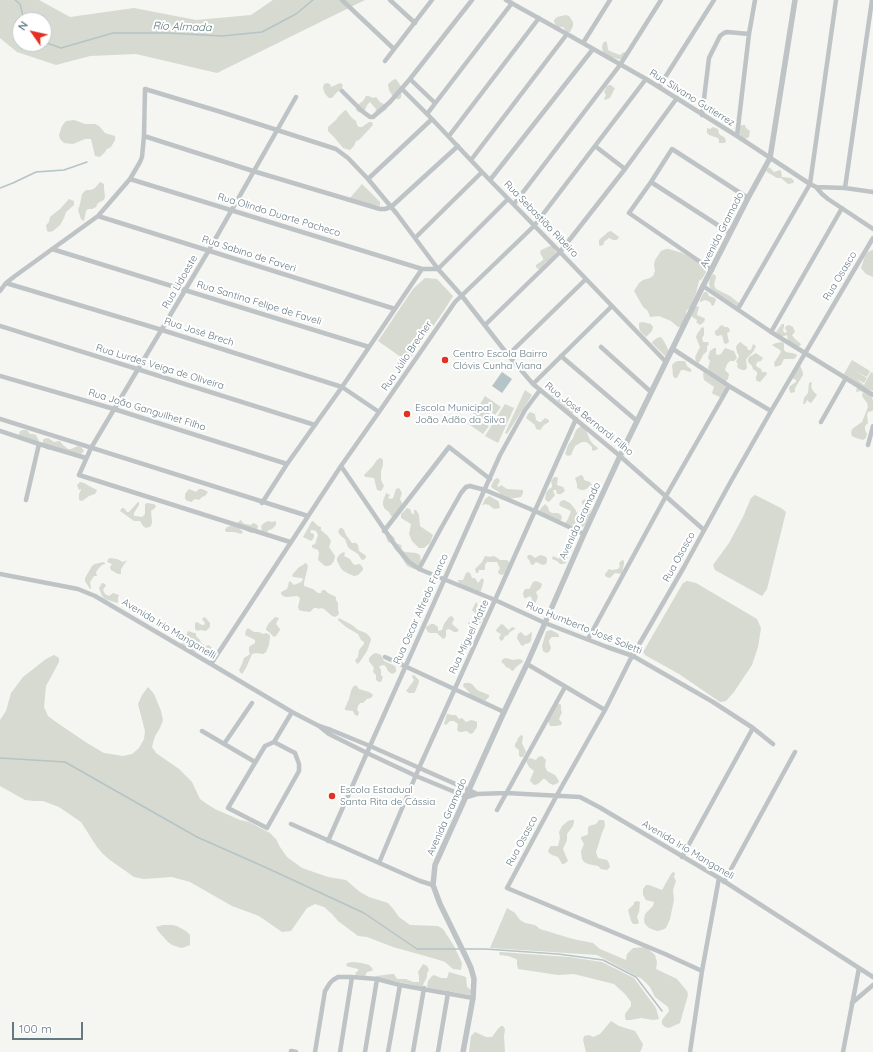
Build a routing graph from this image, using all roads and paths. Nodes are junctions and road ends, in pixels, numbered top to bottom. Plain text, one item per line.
1 (342, 0) edge
2 (390, 0) edge
3 (432, 0) edge
4 (472, 0) edge
5 (506, 0) edge
6 (610, 0) edge
7 (662, 0) edge
8 (714, 0) edge
9 (754, 0) edge
10 (795, 0) edge
11 (836, 0) edge
12 (872, 0) edge
13 (512, 3) junction
14 (539, 18) junction
15 (415, 23) junction
16 (567, 34) junction
17 (749, 34) junction
18 (583, 43) junction
19 (394, 49) junction
20 (593, 49) junction
21 (385, 61) dead end
22 (620, 65) junction
23 (410, 79) junction
24 (646, 79) junction
25 (659, 87) junction
26 (402, 89) junction
27 (342, 91) dead end
28 (296, 97) dead end
29 (676, 98) junction
30 (435, 103) junction
31 (427, 114) junction
32 (702, 114) junction
33 (432, 119) junction
34 (278, 130) junction
35 (144, 136) junction
36 (449, 136) junction
37 (736, 136) junction
38 (458, 146) junction
39 (595, 146) junction
40 (770, 158) junction
41 (471, 160) junction
42 (625, 169) junction
43 (253, 171) junction
44 (482, 172) junction
45 (130, 179) junction
46 (368, 179) junction
47 (490, 180) junction
48 (651, 182) junction
49 (810, 184) junction
50 (816, 187) junction
51 (845, 188) junction
52 (873, 192) edge
53 (748, 198) junction
54 (508, 199) junction
55 (514, 204) junction
56 (391, 207) junction
57 (842, 208) junction
58 (231, 210) junction
59 (98, 216) junction
60 (534, 226) junction
61 (873, 229) edge
62 (730, 233) junction
63 (415, 238) junction
64 (873, 238) edge
65 (52, 249) junction
66 (208, 250) junction
67 (560, 252) junction
68 (422, 269) junction
69 (438, 269) junction
70 (712, 270) junction
71 (586, 279) junction
72 (6, 283) junction
73 (703, 286) junction
74 (185, 290) junction
75 (0, 291) edge
76 (462, 296) junction
77 (612, 306) junction
78 (395, 309) junction
79 (738, 309) junction
80 (485, 325) junction
81 (0, 326) edge
82 (162, 330) junction
83 (771, 332) junction
84 (369, 347) junction
85 (601, 347) dead end
86 (673, 349) junction
87 (805, 353) junction
88 (508, 355) junction
89 (561, 356) junction
90 (666, 362) junction
91 (138, 370) junction
92 (0, 376) edge
93 (846, 378) junction
94 (533, 384) junction
95 (729, 386) junction
96 (342, 387) junction
97 (540, 390) junction
98 (651, 392) junction
99 (873, 395) edge
100 (114, 409) junction
101 (771, 411) junction
102 (379, 412) junction
103 (0, 419) edge
104 (576, 419) junction
105 (637, 421) junction
106 (821, 422) dead end
107 (315, 425) junction
108 (873, 426) edge
109 (0, 432) edge
110 (39, 444) junction
111 (868, 445) dead end
112 (91, 448) junction
113 (620, 456) junction
114 (86, 458) junction
115 (287, 464) junction
116 (340, 466) junction
117 (490, 479) junction
118 (485, 490) junction
119 (666, 496) junction
120 (26, 500) dead end
121 (262, 502) junction
122 (535, 511) junction
123 (308, 516) junction
124 (704, 530) junction
125 (384, 531) junction
126 (584, 534) junction
127 (290, 542) junction
128 (419, 569) junction
129 (0, 574) edge
130 (445, 579) junction
131 (495, 600) junction
132 (544, 623) junction
133 (588, 639) junction
134 (633, 656) junction
135 (385, 657) dead end
136 (210, 664) junction
137 (527, 664) junction
138 (405, 667) junction
139 (565, 687) junction
140 (454, 689) junction
141 (252, 703) dead end
142 (605, 710) junction
143 (292, 712) junction
144 (504, 712) junction
145 (319, 726) junction
146 (753, 728) junction
147 (202, 731) dead end
148 (274, 742) junction
149 (224, 744) junction
150 (773, 744) dead end
151 (370, 746) junction
152 (795, 752) dead end
153 (367, 753) junction
154 (255, 762) junction
155 (419, 768) junction
156 (416, 776) junction
157 (469, 790) junction
158 (477, 794) junction
159 (506, 794) junction
160 (557, 795) junction
161 (466, 797) junction
162 (497, 810) dead end
163 (291, 824) dead end
164 (328, 840) junction
165 (682, 857) junction
166 (379, 863) junction
167 (719, 878) junction
168 (724, 882) junction
169 (433, 885) junction
170 (859, 968) junction
171 (702, 971) junction
172 (352, 977) junction
173 (873, 977) edge
174 (377, 979) junction
175 (400, 984) junction
176 (873, 985) edge
177 (424, 988) junction
178 (448, 993) junction
179 (473, 998) junction
180 (852, 1002) junction
181 (315, 1052) edge
182 (340, 1052) edge
183 (365, 1052) edge
184 (388, 1052) edge
185 (413, 1052) edge
186 (438, 1052) edge
187 (463, 1052) edge
188 (690, 1052) edge
189 (843, 1052) edge

1 - 19 street
2 - 15 street
3 - 15 street
4 - 23 street
5 - 13 street, Rua Silvano Gutierrez
6 - 18 street
7 - 22 street
8 - 25 street
9 - 17 street
10 - 40 street, Avenida Gramado
11 - 49 street
12 - 51 street
13 - 14 street, Rua Silvano Gutierrez
13 - 30 street
14 - 16 street, Rua Silvano Gutierrez
14 - 36 street
15 - 19 street
16 - 18 street, Rua Silvano Gutierrez
16 - 41 street
17 - 32 street
17 - 37 street
18 - 20 street, Rua Silvano Gutierrez
19 - 21 street
20 - 22 street, Rua Silvano Gutierrez
20 - 47 street
22 - 24 street, Rua Silvano Gutierrez
22 - 55 street
23 - 26 street
23 - 30 street
24 - 25 street, Rua Silvano Gutierrez
24 - 39 street, Rua Júlio Brecher
25 - 29 street, Rua Silvano Gutierrez
26 - 27 street
26 - 31 street, Rua Sebastião Ribeiro
28 - 34 street, Rua Lidoeste
29 - 32 street, Rua Silvano Gutierrez
29 - 42 street
30 - 31 street
31 - 33 street, Rua Sebastião Ribeiro
32 - 37 street, Rua Silvano Gutierrez
33 - 36 street, Rua Sebastião Ribeiro
33 - 46 street
34 - 35 street, Rua José Bernardi Filho
34 - 43 street, Rua Lidoeste
34 - 46 street, Rua José Bernardi Filho
35 - 43 street
35 - 45 street
36 - 38 street, Rua Sebastião Ribeiro
37 - 40 street, Rua Silvano Gutierrez
38 - 41 street, Rua Sebastião Ribeiro
38 - 56 street
39 - 42 street
39 - 60 street, Rua Júlio Brecher
40 - 49 street, Rua Silvano Gutierrez
40 - 53 street, Avenida Gramado
41 - 44 street, Rua Sebastião Ribeiro
42 - 67 street
43 - 56 street
43 - 58 street, Rua Lidoeste
44 - 47 street, Rua Sebastião Ribeiro
44 - 63 street
45 - 58 street, Rua Olindo Duarte Pacheco
45 - 59 street
46 - 56 street, Rua José Bernardi Filho
47 - 54 street, Rua Sebastião Ribeiro
48 - 53 street
48 - 62 street
48 - 70 street
49 - 50 street, Rua Silvano Gutierrez
49 - 79 street
50 - 51 street, Rua Silvano Gutierrez
50 - 57 street
51 - 52 street, Rua Silvano Gutierrez
53 - 62 street, Avenida Gramado
54 - 55 street, Rua Sebastião Ribeiro
54 - 69 street
55 - 60 street, Rua Sebastião Ribeiro
56 - 63 street, Rua José Bernardi Filho
57 - 61 street
57 - 83 street
58 - 66 street, Rua Lidoeste
58 - 68 street, Rua Olindo Duarte Pacheco
59 - 65 street
59 - 66 street, Rua Sabino de Faveri
60 - 67 street, Rua Sebastião Ribeiro
60 - 76 street, Rua Júlio Brecher
62 - 70 street, Avenida Gramado
63 - 69 street, Rua José Bernardi Filho
64 - 87 street, Rua Osasco
65 - 72 street
65 - 74 street, Rua Santina Felipe de Faveli
66 - 74 street, Rua Lidoeste
66 - 78 street, Rua Sabino de Faveri
67 - 71 street, Rua Sebastião Ribeiro
67 - 80 street
68 - 69 street, Rua Olindo Duarte Pacheco
68 - 78 street
69 - 76 street, Rua José Bernardi Filho
70 - 73 street, Avenida Gramado
71 - 77 street, Rua Sebastião Ribeiro
71 - 88 street
72 - 75 street
72 - 82 street, Rua José Brech
73 - 79 street
73 - 86 street, Avenida Gramado
74 - 82 street, Rua Lidoeste
74 - 84 street, Rua Santina Felipe de Faveli
76 - 80 street, Rua José Bernardi Filho
76 - 102 street, Rua Júlio Brecher
77 - 89 street
77 - 90 street, Rua Sebastião Ribeiro
78 - 84 street
79 - 83 street
80 - 88 street, Rua José Bernardi Filho
81 - 91 street, Rua Lurdes Veiga de Oliveira
82 - 91 street, Rua Lidoeste
82 - 96 street, Rua José Brech
83 - 87 street
84 - 96 street
85 - 98 street
86 - 90 street, Avenida Gramado
86 - 95 street
87 - 93 street
87 - 101 street, Rua Osasco
88 - 94 street, Rua José Bernardi Filho
89 - 94 street
89 - 105 street
90 - 98 street, Avenida Gramado
91 - 100 street, Rua Lidoeste
91 - 107 street, Rua Lurdes Veiga de Oliveira
92 - 100 street, Rua João Ganguilhet Filho
93 - 99 street
93 - 106 street
94 - 97 street, Rua José Bernardi Filho
95 - 101 street
95 - 119 street
96 - 102 street, Rua José Brech
96 - 107 street
97 - 104 street, Rua José Bernardi Filho
97 - 117 street, Rua Oscar Alfredo Franco
98 - 105 street, Avenida Gramado
100 - 112 street, Rua Lidoeste
100 - 115 street, Rua João Ganguilhet Filho
101 - 124 street, Rua Osasco
102 - 116 street, Rua Júlio Brecher
103 - 112 street
104 - 113 street, Rua José Bernardi Filho
104 - 122 street, Rua Miguel Matte
105 - 113 street, Avenida Gramado
107 - 115 street
108 - 111 street
109 - 110 street
110 - 114 street
110 - 120 street
112 - 114 street, Rua Lidoeste
112 - 121 street
113 - 119 street, Rua José Bernardi Filho
113 - 126 street, Avenida Gramado
114 - 127 street, Rua Lidoeste
115 - 121 street
116 - 123 street, Rua Júlio Brecher
116 - 125 street, Rua Humberto José Soletti
117 - 118 street, Rua Oscar Alfredo Franco
117 - 125 street
118 - 122 street
118 - 128 street
118 - 130 street, Rua Oscar Alfredo Franco
119 - 124 street, Rua José Bernardi Filho
119 - 133 street
121 - 123 street
122 - 126 street
122 - 131 street, Rua Miguel Matte
123 - 127 street, Rua Júlio Brecher
124 - 134 street, Rua Osasco
125 - 128 street, Rua Humberto José Soletti
126 - 132 street, Avenida Gramado
127 - 136 street, Rua Júlio Brecher
128 - 130 street, Rua Humberto José Soletti
129 - 136 street, Avenida Irio Manganelli
130 - 131 street, Rua Humberto José Soletti
130 - 138 street, Rua Oscar Alfredo Franco
131 - 132 street, Rua Humberto José Soletti
131 - 140 street, Rua Miguel Matte
132 - 133 street, Rua Humberto José Soletti
132 - 137 street, Avenida Gramado
133 - 134 street, Rua Humberto José Soletti
134 - 142 street, Rua Osasco
134 - 146 street, Rua Humberto José Soletti
135 - 138 street
136 - 143 street, Avenida Irio Manganelli
137 - 139 street
137 - 144 street, Avenida Gramado
138 - 140 street
138 - 151 street, Rua Oscar Alfredo Franco
139 - 142 street
139 - 159 street
140 - 144 street
140 - 155 street, Rua Miguel Matte
141 - 149 street
142 - 160 street, Rua Osasco
143 - 145 street, Avenida Irio Manganelli
143 - 148 street
144 - 157 street, Avenida Gramado
145 - 151 street, Avenida Irio Manganelli
145 - 153 street, Avenida Irio Manganelli
146 - 150 street, Rua Humberto José Soletti
146 - 165 street
147 - 149 street
148 - 154 street
148 - 154 street
149 - 154 street
151 - 153 street, Rua Oscar Alfredo Franco
151 - 155 street, Avenida Irio Manganelli
152 - 168 street
153 - 156 street, Avenida Irio Manganelli
153 - 164 street, Rua Oscar Alfredo Franco
155 - 156 street, Rua Miguel Matte
155 - 157 street, Avenida Irio Manganelli
156 - 161 street, Avenida Irio Manganelli
156 - 166 street, Rua Miguel Matte
157 - 158 street, Avenida Irio Manganeli
157 - 161 street, Avenida Gramado
158 - 159 street, Avenida Irio Manganeli
158 - 161 street, Avenida Irio Manganeli
159 - 160 street, Avenida Irio Manganeli
159 - 162 street
160 - 165 street, Avenida Irio Manganeli
160 - 171 street, Rua Osasco
161 - 169 street, Avenida Gramado
163 - 164 street
164 - 166 street
165 - 167 street, Avenida Irio Manganeli
166 - 169 street
167 - 168 street, Avenida Irio Manganeli
167 - 171 street
168 - 170 street, Avenida Irio Manganeli
169 - 179 street, Avenida Gramado
170 - 173 street, Avenida Irio Manganeli
170 - 180 street
171 - 188 street
172 - 174 street
172 - 181 street
172 - 182 street
174 - 175 street
174 - 183 street
175 - 177 street
175 - 184 street
176 - 180 street
177 - 178 street
177 - 185 street
178 - 179 street
178 - 186 street
179 - 187 street, Avenida Gramado
180 - 189 street

